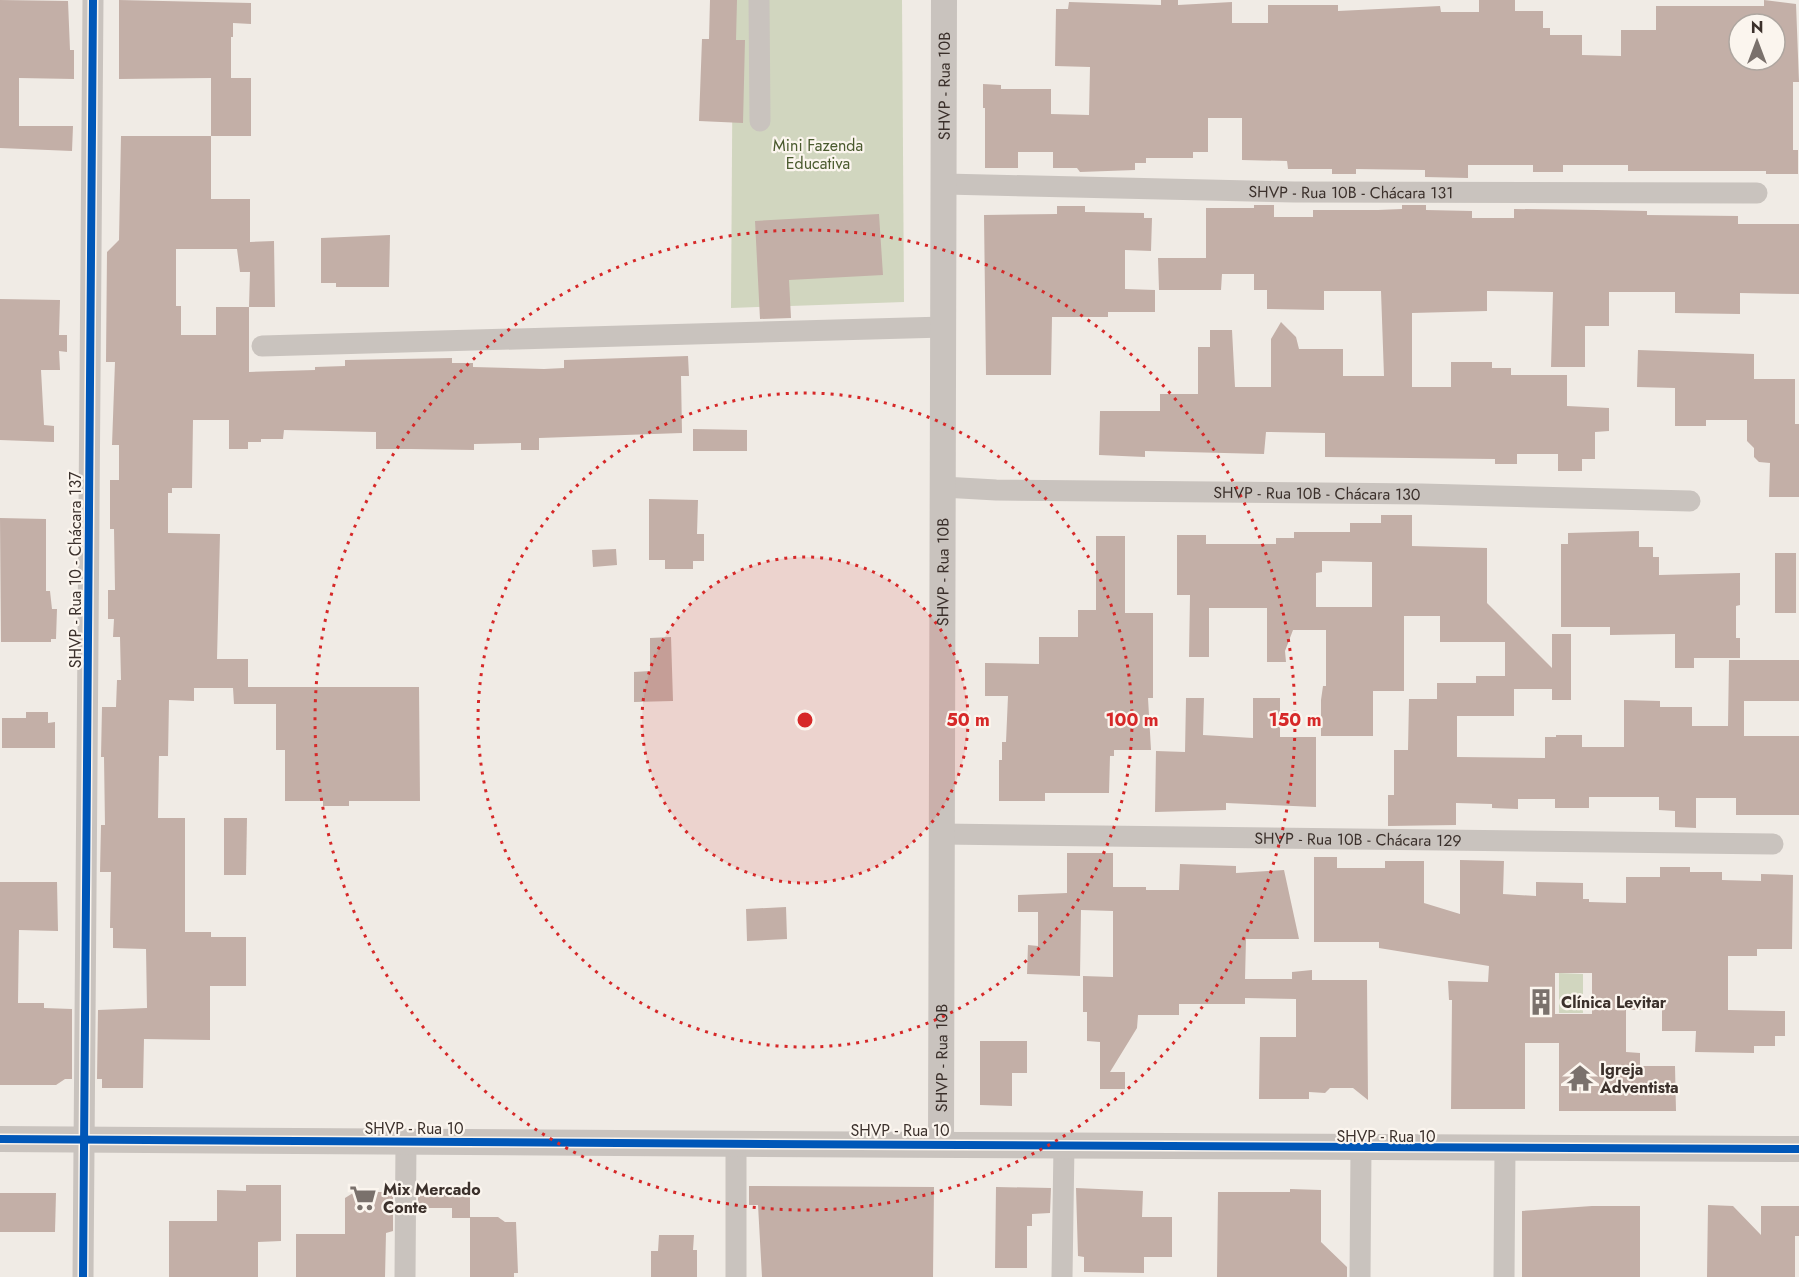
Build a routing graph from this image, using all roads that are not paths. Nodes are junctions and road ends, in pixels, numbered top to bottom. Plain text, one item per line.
1 (93, 0) edge
2 (759, 0) edge
3 (944, 0) edge
4 (760, 120) dead end
5 (945, 184) junction
6 (1757, 193) dead end
7 (944, 327) junction
8 (262, 346) dead end
9 (943, 487) junction
10 (1690, 501) dead end
11 (942, 834) junction
12 (1773, 844) dead end
13 (0, 1139) edge
14 (83, 1140) junction
15 (406, 1142) junction
16 (736, 1143) junction
17 (941, 1144) junction
18 (1064, 1145) junction
19 (1361, 1149) junction
20 (1505, 1149) junction
21 (1799, 1149) edge
22 (82, 1277) edge
23 (405, 1277) edge
24 (736, 1277) edge
25 (1062, 1277) edge
26 (1360, 1277) edge
27 (1504, 1277) edge

1 - 14 street, SHVP - Rua 10 - Chácara 137
2 - 4 street
3 - 5 street, SHVP - Rua 10B
5 - 6 street, SHVP - Rua 10B - Chácara 131
5 - 7 street, SHVP - Rua 10B
7 - 8 street
7 - 9 street, SHVP - Rua 10B
9 - 10 street, SHVP - Rua 10B - Chácara 130
9 - 11 street, SHVP - Rua 10B
11 - 12 street, SHVP - Rua 10B - Chácara 129
11 - 17 street, SHVP - Rua 10B
13 - 14 street, SHVP - Rua 10
14 - 15 street, SHVP - Rua 10
14 - 22 street, SHVP - Rua 10 - Chácara 137
15 - 16 street, SHVP - Rua 10
15 - 23 street
16 - 17 street, SHVP - Rua 10
16 - 24 street
17 - 18 street, SHVP - Rua 10
18 - 19 street, SHVP - Rua 10
18 - 25 street
19 - 20 street, SHVP - Rua 10
19 - 26 street
20 - 21 street, SHVP - Rua 10
20 - 27 street

